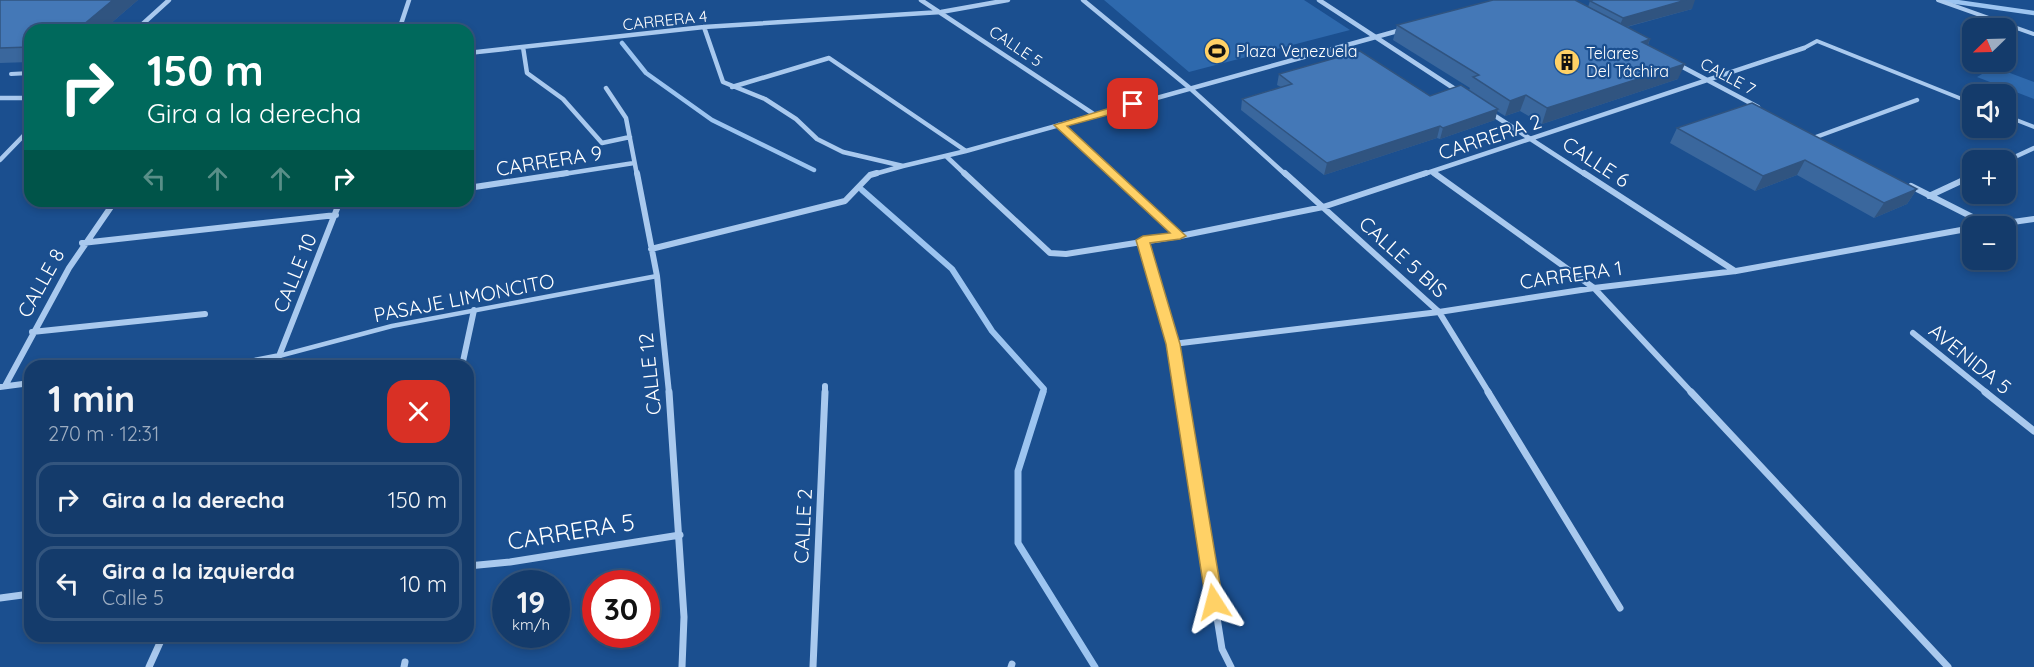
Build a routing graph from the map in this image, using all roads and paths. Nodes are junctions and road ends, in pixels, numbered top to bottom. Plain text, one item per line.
1 (169, 0) edge
2 (409, 0) edge
3 (921, 0) edge
4 (1008, 0) edge
5 (1083, 0) edge
6 (1319, 0) edge
7 (1938, 0) edge
8 (940, 12) junction
9 (143, 24) edge
10 (401, 24) edge
11 (705, 27) junction
12 (1409, 28) edge
13 (2034, 33) edge
14 (1375, 37) junction
15 (523, 46) junction
16 (1804, 48) joint
17 (474, 52) edge
18 (1666, 59) edge
19 (24, 74) edge
20 (11, 75) dead end
21 (1707, 80) junction
22 (732, 87) junction
23 (606, 88) dead end
24 (1191, 88) junction
25 (1463, 94) edge
26 (0, 98) edge
27 (24, 98) edge
28 (1962, 99) edge
29 (1917, 100) dead end
30 (1483, 107) edge
31 (1767, 111) edge
32 (1095, 115) junction
33 (2016, 120) edge
34 (1059, 125) junction
35 (2034, 127) edge
36 (1806, 132) edge
37 (24, 135) edge
38 (630, 137) junction
39 (1816, 137) junction
40 (1532, 139) junction
41 (1826, 142) edge
42 (2034, 148) edge
43 (966, 151) junction
44 (946, 156) junction
45 (2016, 156) edge
46 (0, 160) edge
47 (634, 163) junction
48 (903, 166) junction
49 (1432, 172) junction
50 (1901, 181) edge
51 (1962, 181) edge
52 (474, 187) edge
53 (1929, 196) junction
54 (110, 207) edge
55 (338, 207) edge
56 (1323, 207) junction
57 (336, 215) junction
58 (1966, 216) edge
59 (2034, 219) edge
60 (2016, 222) edge
61 (1962, 230) edge
62 (1180, 236) junction
63 (1143, 240) junction
64 (82, 243) junction
65 (651, 249) junction
66 (1736, 271) junction
67 (657, 276) junction
68 (1594, 288) junction
69 (474, 310) junction
70 (1439, 312) junction
71 (205, 314) dead end
72 (32, 332) junction
73 (1913, 333) dead end
74 (1173, 344) junction
75 (279, 356) junction
76 (259, 360) edge
77 (463, 360) edge
78 (24, 384) edge
79 (825, 386) dead end
80 (2, 387) edge
81 (2034, 431) edge
82 (680, 535) junction
83 (474, 565) edge
84 (24, 595) edge
85 (0, 598) edge
86 (1620, 608) dead end
87 (160, 642) edge
88 (149, 667) edge
89 (682, 667) edge
90 (813, 667) edge
91 (1231, 667) edge
92 (1948, 667) edge

1 - 9 street
2 - 10 street
3 - 8 street, CALLE 5
4 - 8 street, CARRERA 4
5 - 24 street, CALLE 5 BIS
6 - 14 street
7 - 13 lane
8 - 11 street, CARRERA 4
8 - 32 street, CALLE 5
11 - 15 street, CARRERA 4
11 - 22 street
12 - 14 street
14 - 24 street
14 - 25 street
15 - 17 street, CARRERA 4
15 - 38 street
16 - 21 street, CARRERA 2
16 - 28 lane
18 - 21 street, CALLE 7
19 - 20 lane
21 - 31 street, CALLE 7
21 - 40 street, CARRERA 2
22 - 43 street
22 - 48 street
23 - 38 street, CALLE 12
24 - 32 street
24 - 56 street, CALLE 5 BIS
26 - 27 street
29 - 39 street
30 - 40 street, CALLE 6
32 - 34 street
33 - 35 lane
34 - 43 street
34 - 62 street
36 - 39 street
37 - 46 street
38 - 47 street, CALLE 12
39 - 41 street
40 - 49 street, CARRERA 2
40 - 66 street, CALLE 6
42 - 45 street
43 - 44 street
44 - 48 street
44 - 63 street, CARRERA 2
47 - 52 street, CARRERA 9
47 - 65 street, CALLE 12
48 - 65 street
49 - 56 street, CARRERA 2
49 - 68 street
50 - 53 street
51 - 53 street
53 - 58 street
54 - 64 street, CALLE 8
55 - 57 street, CALLE 10
56 - 62 street, CARRERA 2
56 - 70 street, CALLE 5 BIS
57 - 64 street
57 - 75 street, CALLE 10
59 - 60 street
61 - 66 street, CARRERA 1
62 - 63 street, CARRERA 2
63 - 74 street
64 - 72 street, CALLE 8
65 - 67 street, CALLE 12
66 - 68 street, CARRERA 1
67 - 69 lane, PASAJE LIMONCITO
67 - 82 street, CALLE 12
68 - 70 street, CARRERA 1
68 - 92 street
69 - 75 lane, PASAJE LIMONCITO
69 - 77 street
70 - 74 street, CARRERA 1
70 - 86 street, CALLE 5 BIS
71 - 72 street
72 - 80 street, CALLE 8
73 - 81 street, AVENIDA 5
74 - 91 street
75 - 76 street
78 - 80 street
79 - 90 street, CALLE 2
82 - 83 street, CARRERA 5
82 - 89 street, CALLE 12
84 - 85 street
87 - 88 street

